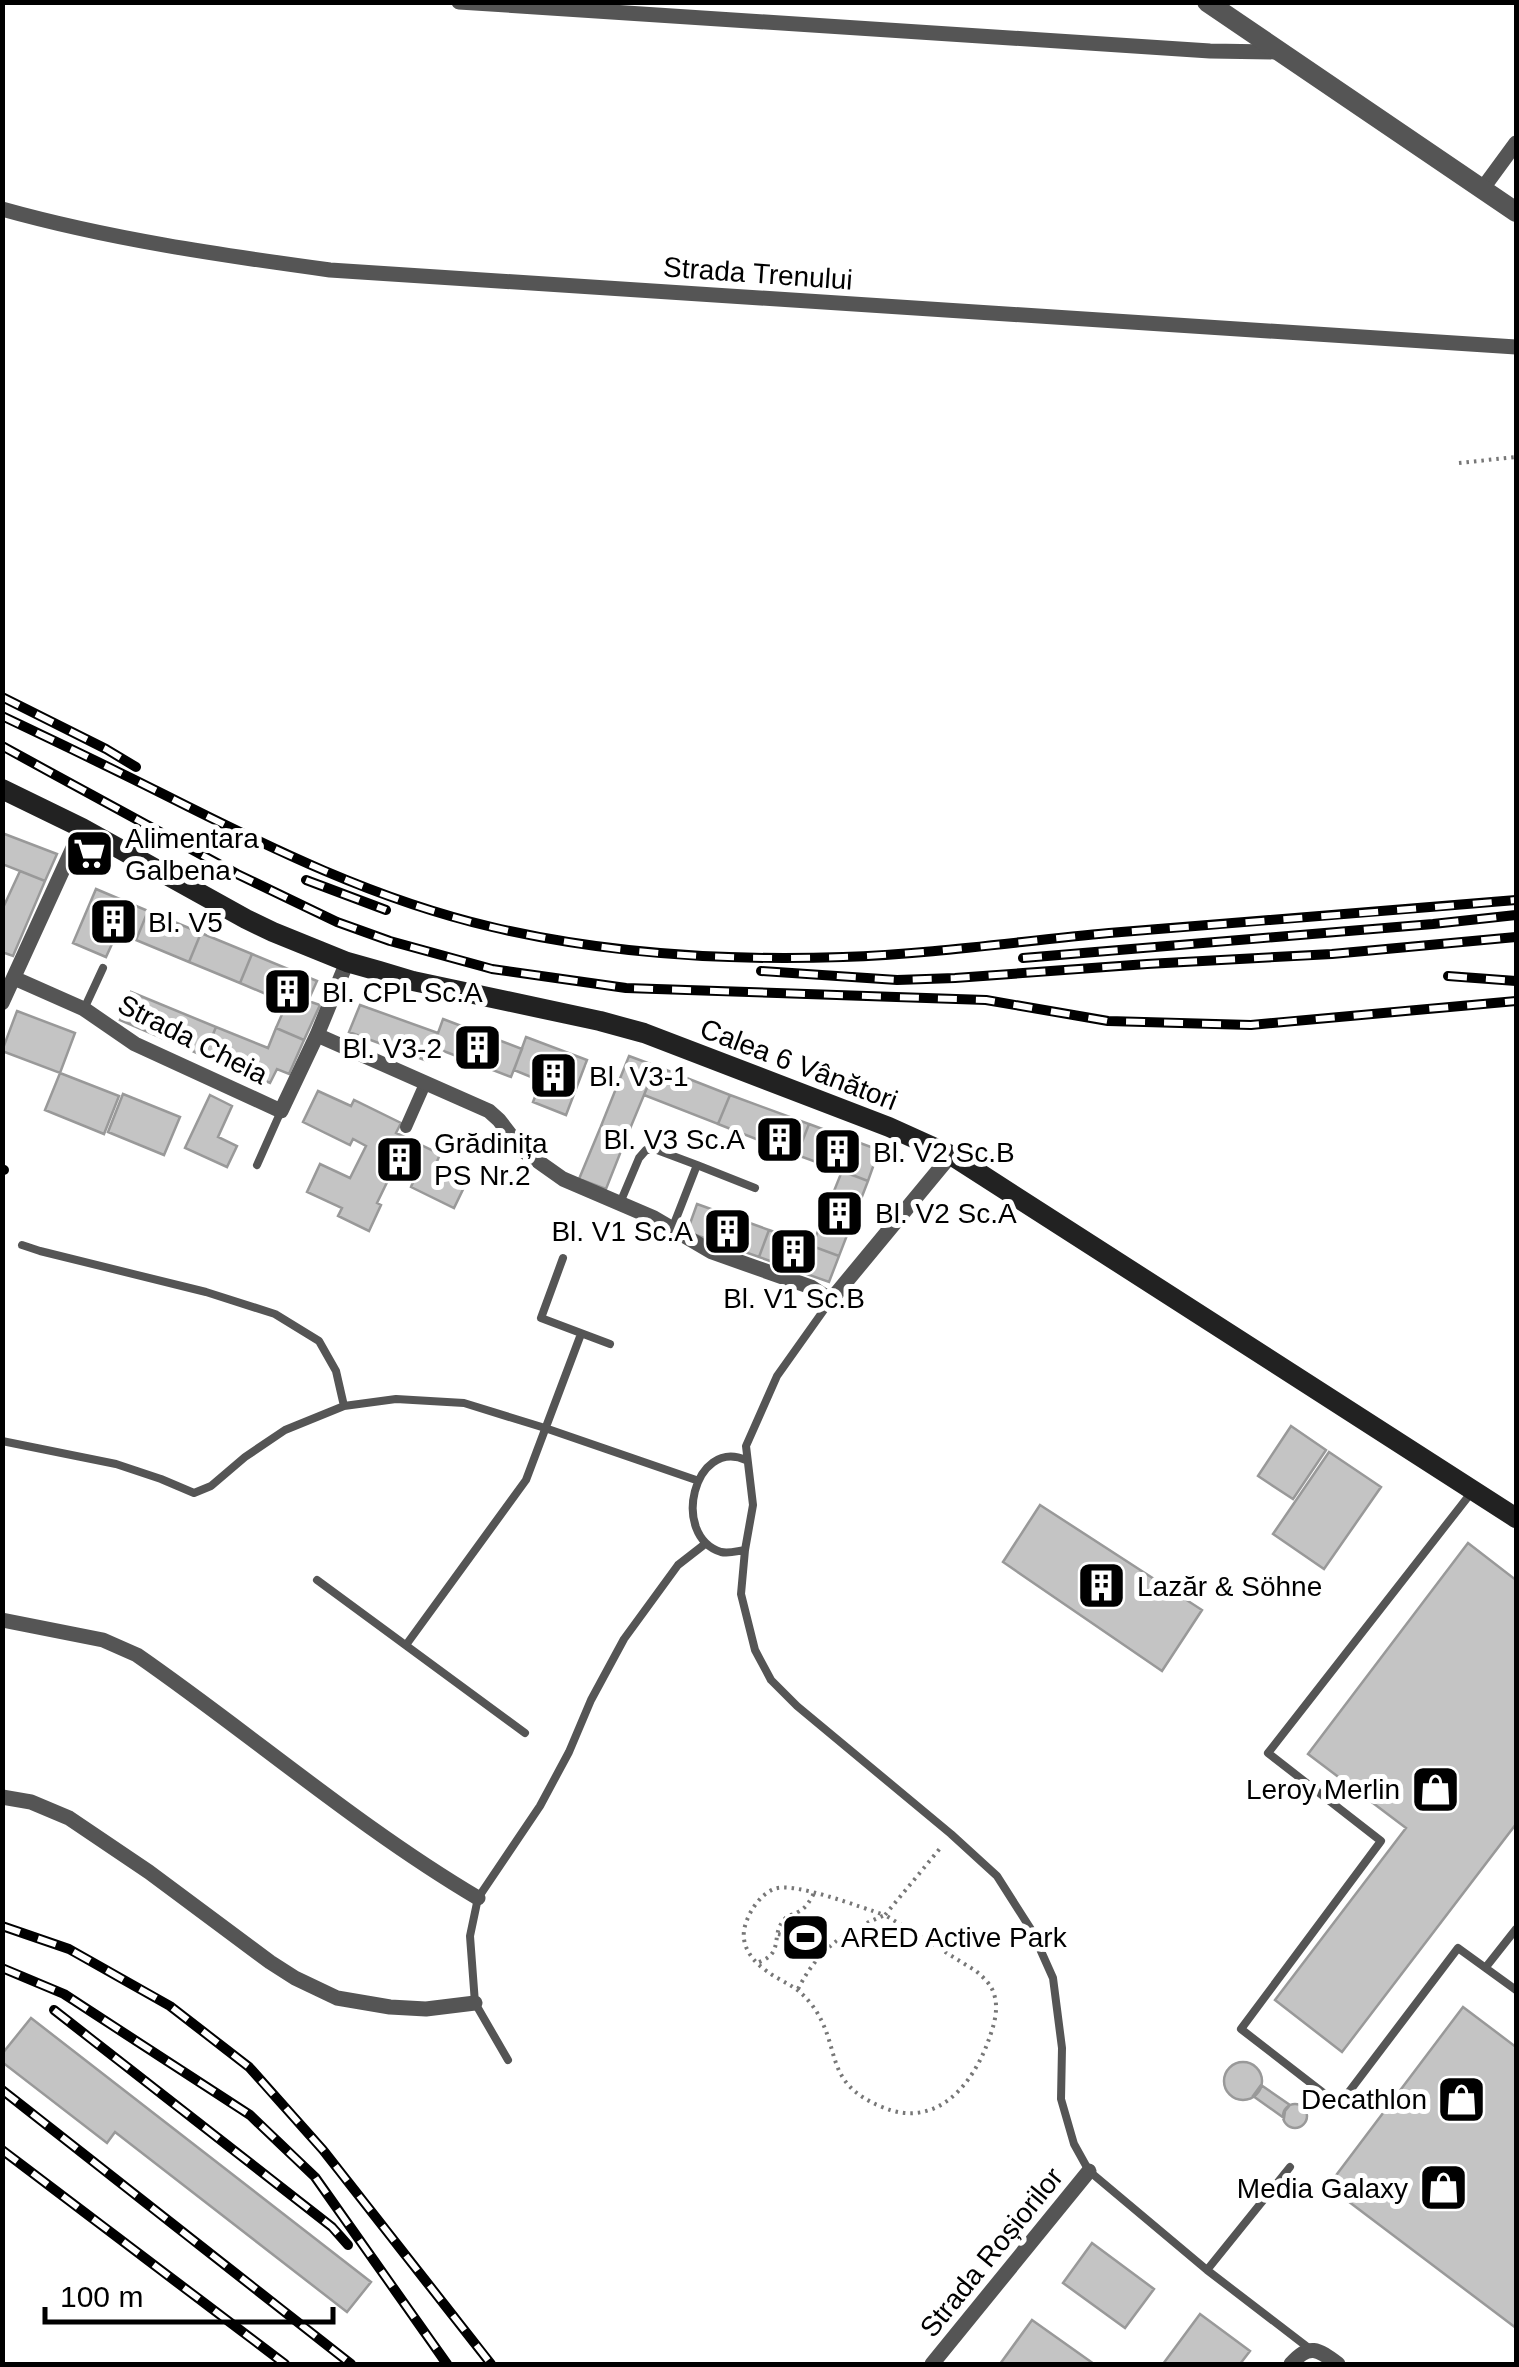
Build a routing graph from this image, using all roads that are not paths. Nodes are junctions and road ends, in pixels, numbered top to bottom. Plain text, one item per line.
1 (459, 2) edge
2 (1207, 2) edge
3 (563, 6) edge
4 (1280, 52) junction
5 (1516, 143) edge
6 (1483, 188) junction
7 (2, 210) edge
8 (1516, 212) edge
9 (1516, 346) edge
10 (2, 789) edge
11 (82, 828) junction
12 (348, 962) junction
13 (103, 968) dead end
14 (14, 978) junction
15 (2, 1003) edge
16 (84, 1009) junction
17 (317, 1035) junction
18 (424, 1084) junction
19 (281, 1111) junction
20 (406, 1127) dead end
21 (950, 1155) junction
22 (257, 1165) dead end
23 (696, 1165) junction
24 (755, 1188) dead end
25 (620, 1203) junction
26 (672, 1229) junction
27 (22, 1245) dead end
28 (563, 1258) dead end
29 (831, 1300) junction
30 (581, 1334) junction
31 (610, 1344) dead end
32 (344, 1406) junction
33 (545, 1428) junction
34 (2, 1440) edge
35 (746, 1460) junction
36 (696, 1480) junction
37 (1474, 1490) junction
38 (1516, 1518) edge
39 (705, 1544) junction
40 (745, 1550) junction
41 (317, 1580) dead end
42 (2, 1620) edge
43 (406, 1645) junction
44 (525, 1732) dead end
45 (2, 1797) edge
46 (478, 1898) junction
47 (1516, 1929) edge
48 (1486, 1968) junction
49 (1516, 1990) edge
50 (474, 2003) junction
51 (508, 2060) dead end
52 (1290, 2167) dead end
53 (1089, 2171) junction
54 (1208, 2270) junction
55 (1310, 2349) junction
56 (932, 2364) edge
57 (1291, 2364) edge
58 (1338, 2364) edge

1 - 3 street
2 - 4 street
3 - 4 street
4 - 6 street
5 - 6 street
6 - 8 street
7 - 9 street, Strada Trenului
10 - 11 main road, Calea 6 Vânători
11 - 12 main road, Calea 6 Vânători
11 - 14 street
12 - 17 street
12 - 21 main road, Calea 6 Vânători
13 - 16 lane, Strada Cheia
14 - 15 street
14 - 16 street, Strada Cheia
16 - 19 street, Strada Cheia
17 - 18 street
17 - 19 street
18 - 20 street
18 - 25 street
19 - 22 lane
21 - 29 street
21 - 37 main road, Calea 6 Vânători
23 - 24 lane
23 - 25 lane
23 - 26 lane
25 - 26 street
26 - 29 street
27 - 32 lane
28 - 30 lane
29 - 35 lane
30 - 31 lane
30 - 33 lane
32 - 33 lane
32 - 34 lane
33 - 36 lane
33 - 43 lane
35 - 36 lane
35 - 40 lane
36 - 39 lane
37 - 38 main road, Calea 6 Vânători
37 - 48 lane
39 - 40 lane
39 - 46 lane
40 - 53 lane
41 - 43 lane
42 - 46 street
43 - 44 lane
45 - 50 street
46 - 50 lane
47 - 48 lane
48 - 49 lane
50 - 51 lane
52 - 54 lane
53 - 54 lane
53 - 56 street, Strada Roșiorilor
54 - 55 lane
55 - 57 street
55 - 58 street

